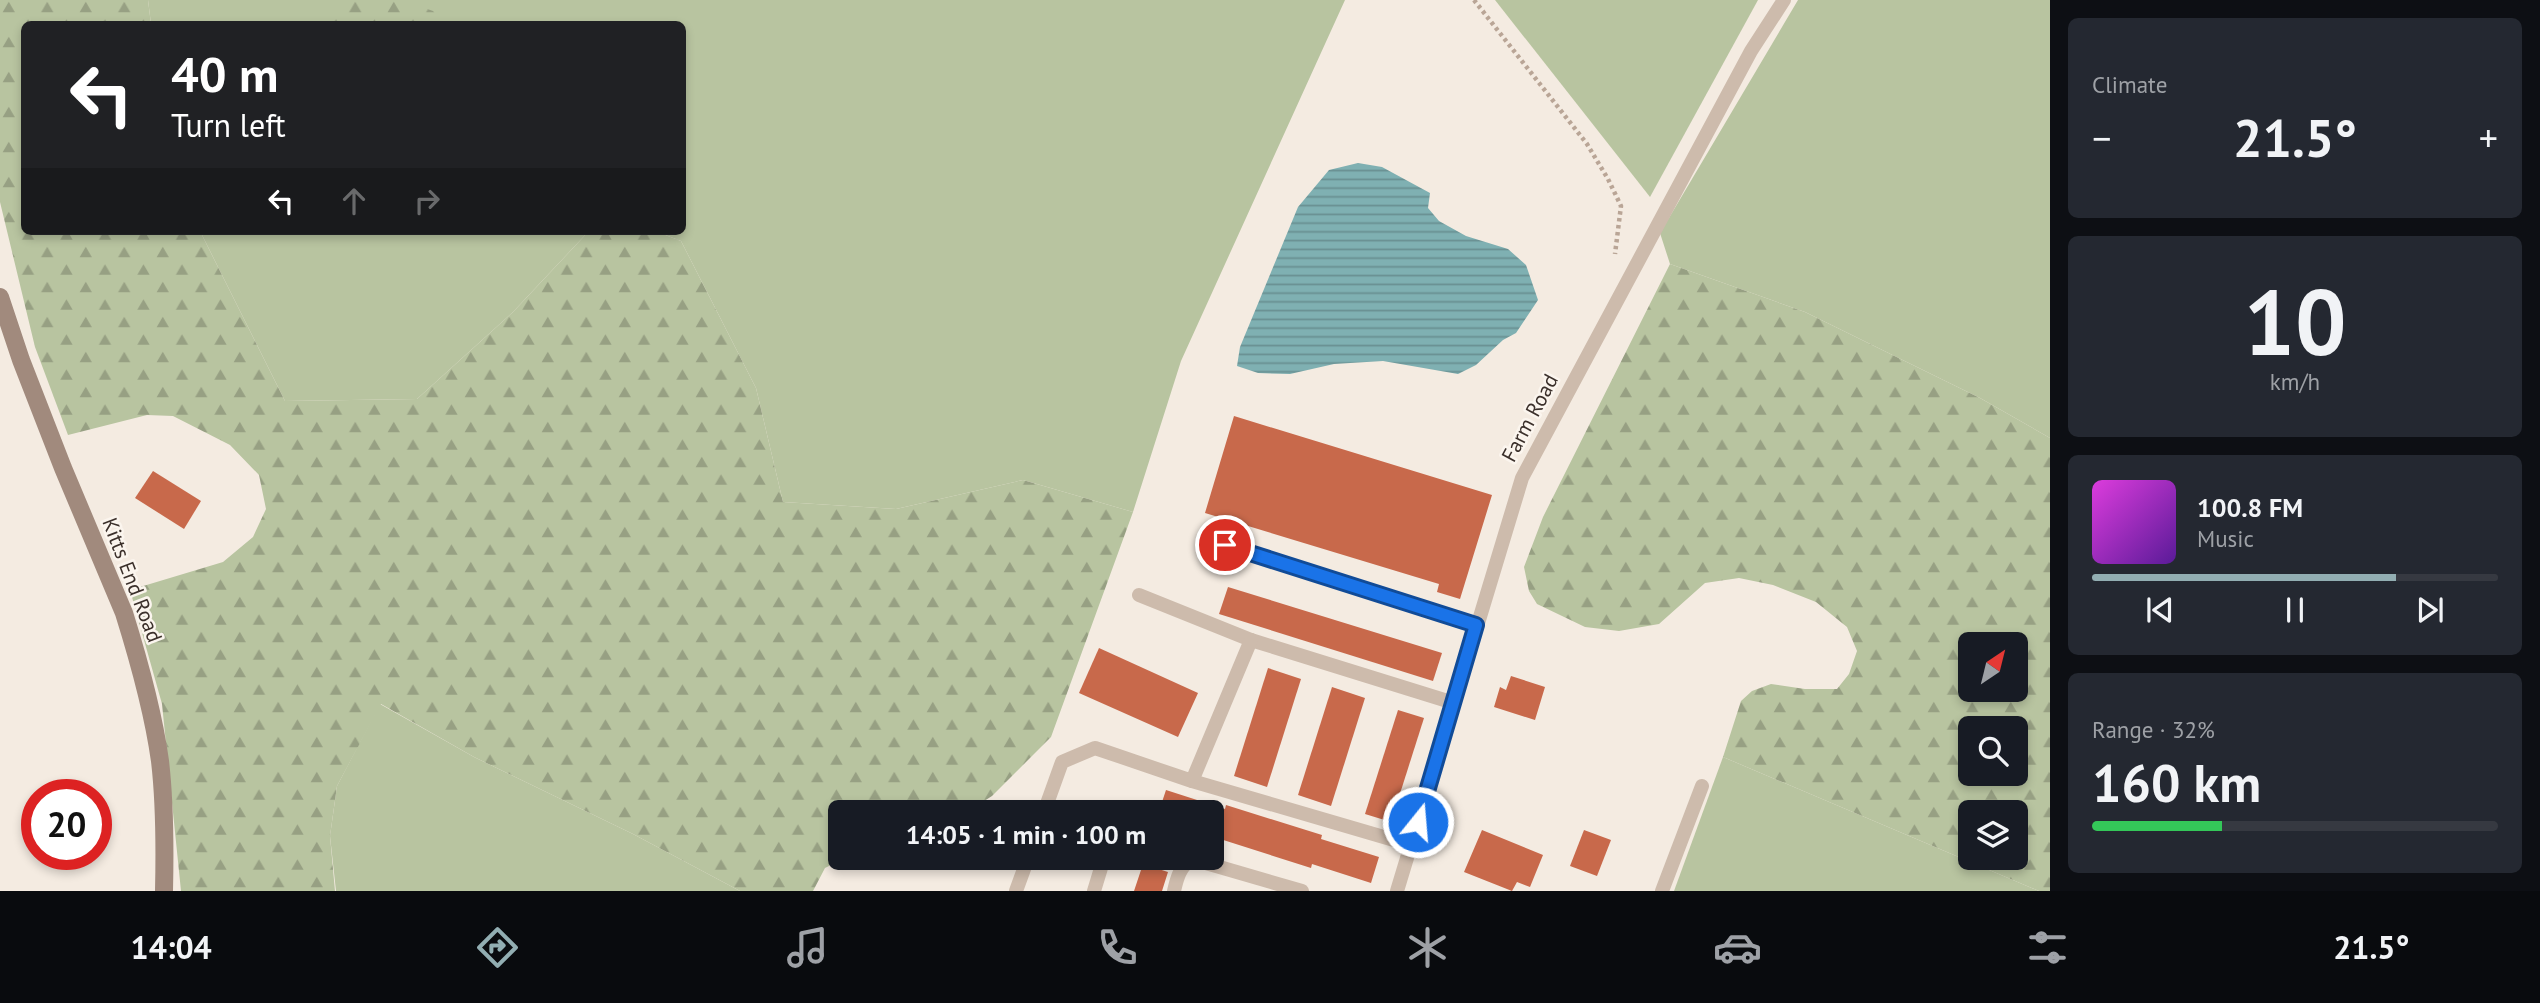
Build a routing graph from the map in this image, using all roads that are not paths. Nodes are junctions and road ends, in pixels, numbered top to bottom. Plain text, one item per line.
1 (1784, 0) edge
2 (0, 297) edge
3 (1225, 545) dead end
4 (1139, 595) dead end
5 (1476, 625) junction
6 (1251, 640) junction
7 (1454, 704) junction
8 (1192, 781) junction
9 (1702, 786) dead end
10 (1048, 800) edge
11 (1411, 845) junction
12 (1024, 870) edge
13 (1100, 870) edge
14 (164, 891) edge
15 (1016, 891) edge
16 (1094, 891) edge
17 (1174, 891) edge
18 (1302, 891) edge
19 (1397, 891) edge
20 (1662, 891) edge

1 - 5 lane, Farm Road
2 - 14 street, Kitts End Road
3 - 5 lane
4 - 6 lane
5 - 7 lane, Farm Road
6 - 7 lane
6 - 8 lane
7 - 11 lane, Farm Road
8 - 10 lane
8 - 11 lane
9 - 20 lane
11 - 19 lane, Farm Road
12 - 15 lane
13 - 16 lane
17 - 18 lane

